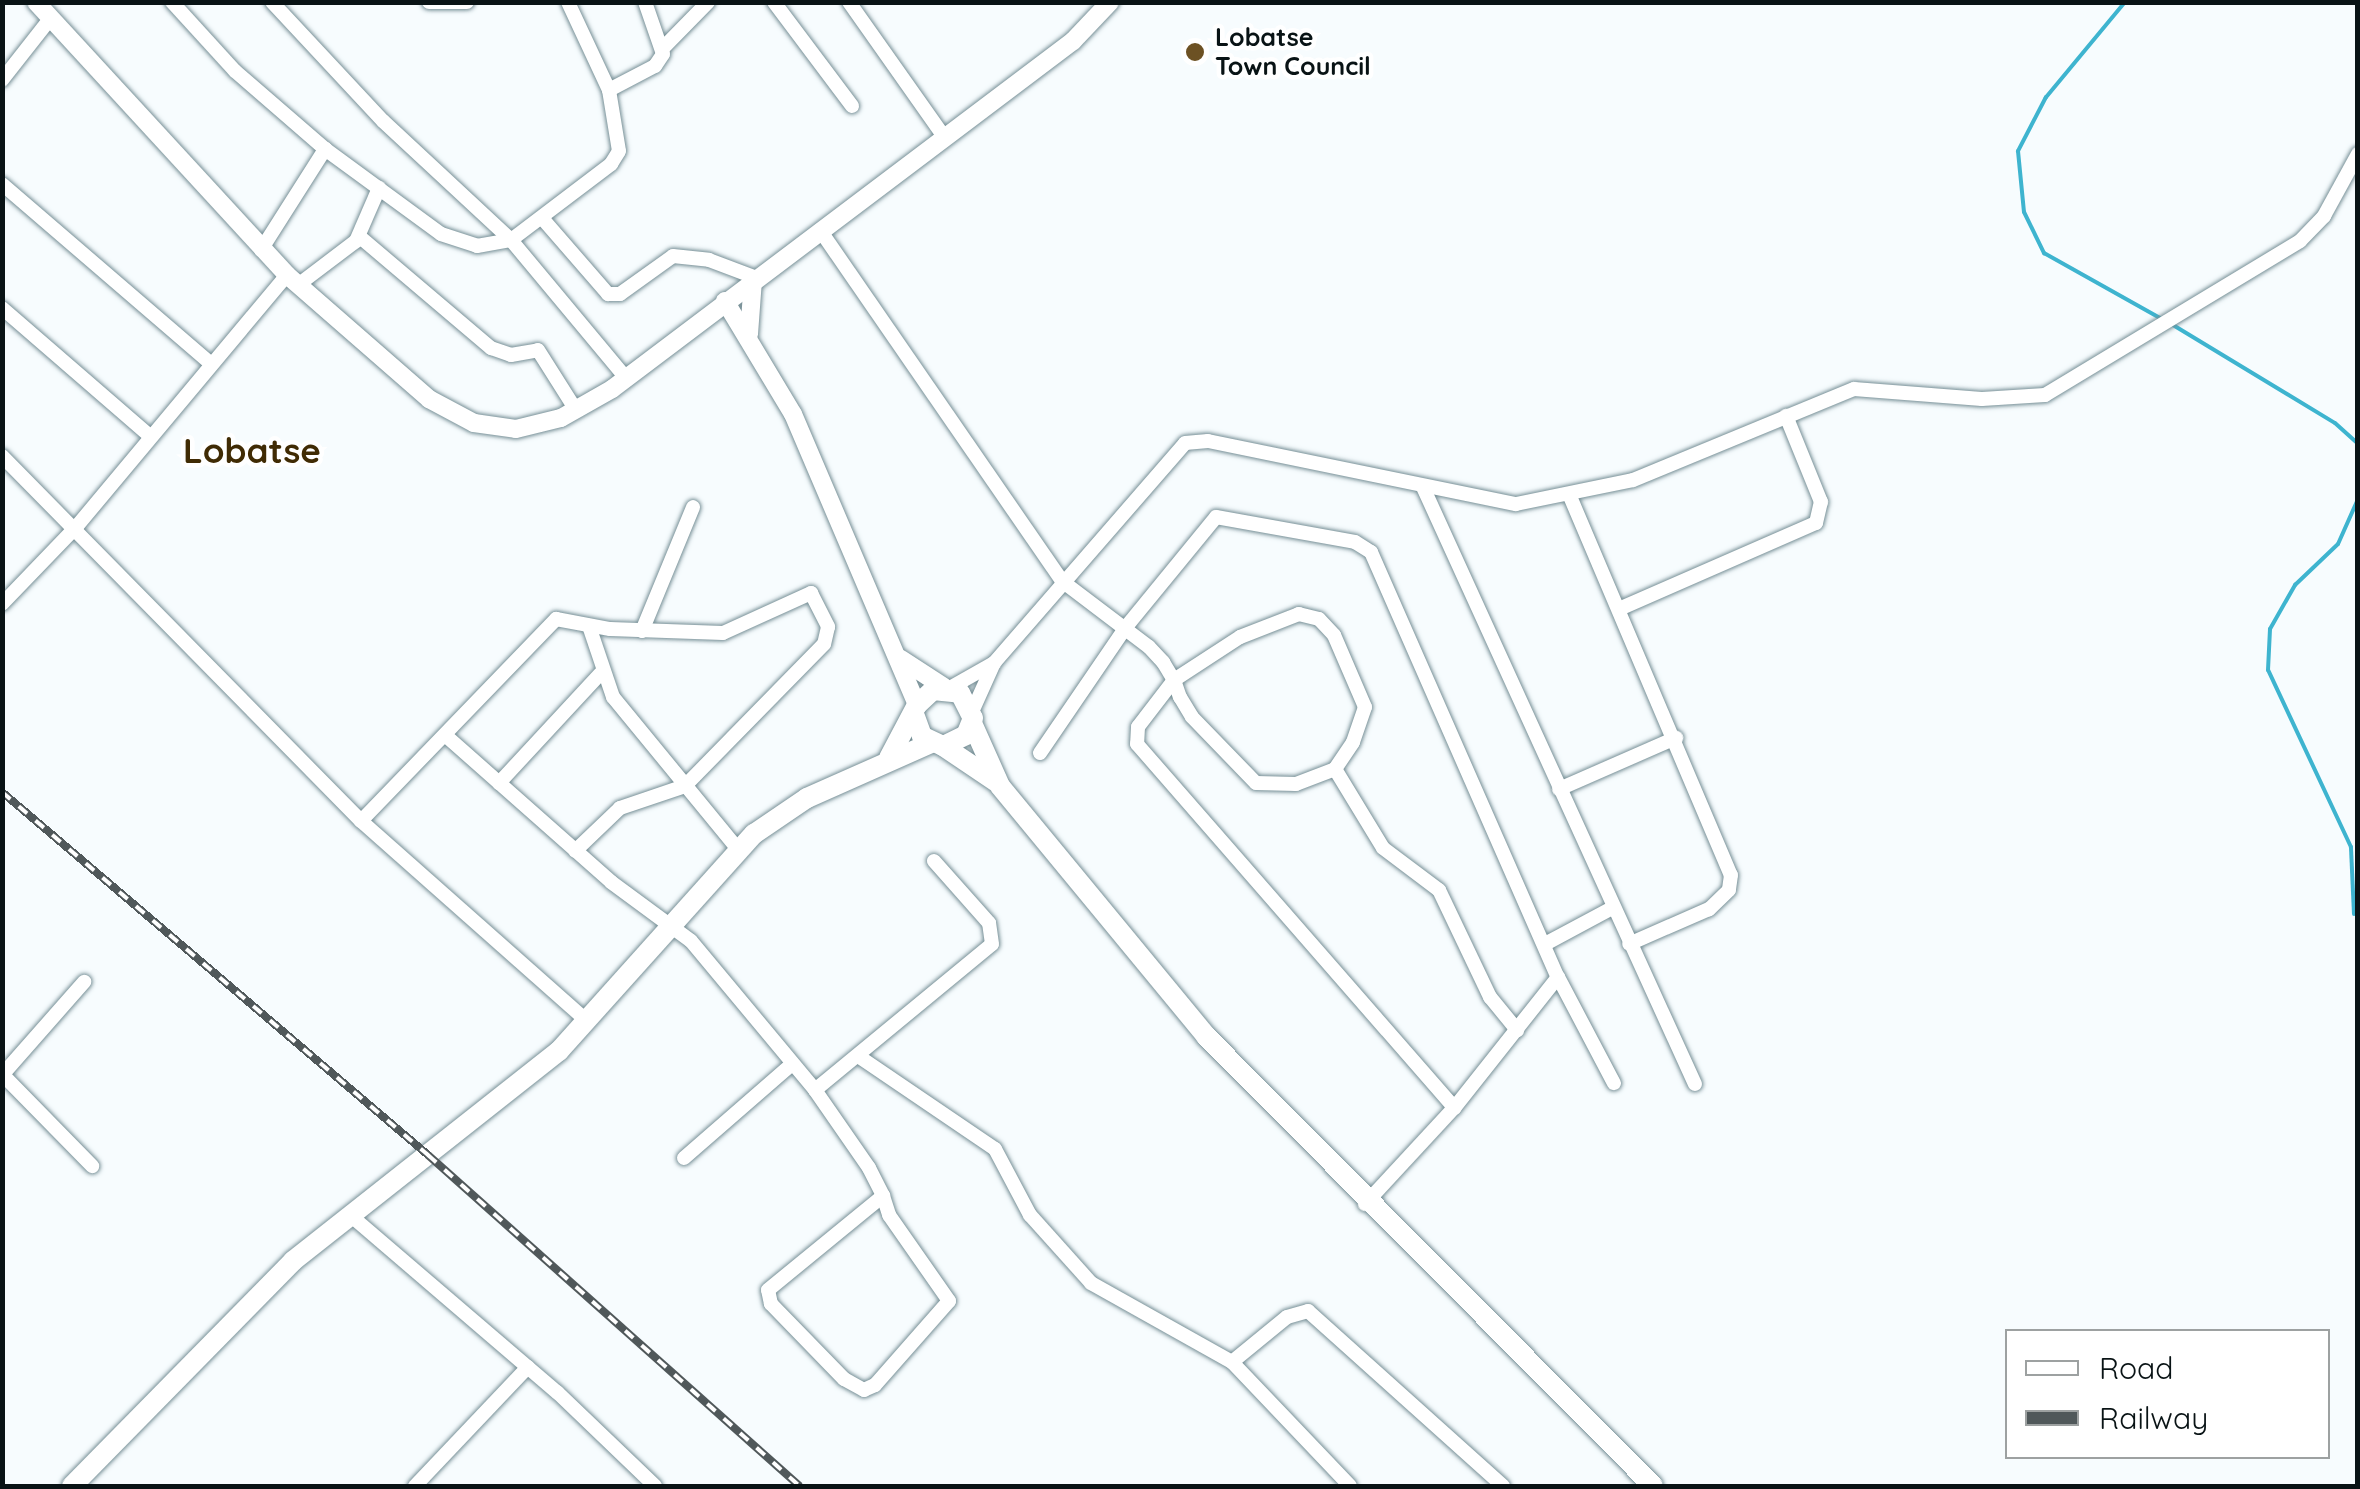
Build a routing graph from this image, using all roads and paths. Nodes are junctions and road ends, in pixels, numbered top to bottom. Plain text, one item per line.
1 (36, 2) edge
2 (172, 2) edge
3 (272, 2) edge
4 (429, 2) edge
5 (468, 2) edge
6 (568, 2) edge
7 (644, 2) edge
8 (708, 2) edge
9 (774, 2) edge
10 (849, 2) edge
11 (1110, 2) edge
12 (50, 18) junction
13 (664, 48) junction
14 (2, 80) edge
15 (608, 90) junction
16 (852, 106) dead end
17 (945, 138) junction
18 (325, 149) junction
19 (2358, 154) edge
20 (2, 184) edge
21 (379, 188) junction
22 (542, 218) junction
23 (820, 230) junction
24 (360, 236) junction
25 (511, 240) junction
26 (261, 250) junction
27 (757, 278) junction
28 (293, 280) junction
29 (726, 301) junction
30 (2, 308) edge
31 (702, 320) junction
32 (750, 340) junction
33 (211, 364) junction
34 (626, 378) junction
35 (576, 410) junction
36 (1786, 416) junction
37 (150, 436) junction
38 (2, 456) edge
39 (1423, 488) junction
40 (1569, 494) junction
41 (693, 507) dead end
42 (77, 526) junction
43 (1062, 581) junction
44 (2, 604) edge
45 (1618, 609) junction
46 (590, 626) junction
47 (1126, 627) junction
48 (642, 631) junction
49 (901, 659) junction
50 (994, 663) junction
51 (600, 674) junction
52 (1174, 680) junction
53 (947, 688) junction
54 (916, 711) junction
55 (972, 718) junction
56 (446, 734) junction
57 (1676, 738) junction
58 (937, 744) junction
59 (1040, 753) dead end
60 (888, 758) junction
61 (1335, 769) junction
62 (499, 783) junction
63 (685, 786) junction
64 (1000, 786) junction
65 (1559, 789) junction
66 (361, 821) junction
67 (737, 848) junction
68 (575, 851) junction
69 (934, 861) dead end
70 (1612, 908) junction
71 (669, 926) junction
72 (1545, 944) junction
73 (1628, 944) junction
74 (1558, 977) junction
75 (84, 982) dead end
76 (588, 1022) junction
77 (1517, 1030) junction
78 (861, 1058) junction
79 (791, 1065) junction
80 (3, 1074) edge
81 (1614, 1084) dead end
82 (1695, 1084) dead end
83 (815, 1090) junction
84 (1454, 1108) junction
85 (684, 1158) dead end
86 (92, 1166) dead end
87 (882, 1196) junction
88 (1365, 1204) junction
89 (349, 1214) junction
90 (1232, 1362) junction
91 (528, 1367) junction
92 (72, 1486) edge
93 (415, 1486) edge
94 (655, 1486) edge
95 (1350, 1486) edge
96 (1503, 1486) edge
97 (1653, 1486) edge

1 - 12 street
2 - 18 street
3 - 25 street
4 - 5 street
6 - 15 street
7 - 13 street
8 - 13 street
9 - 16 street
10 - 17 street
11 - 17 street
12 - 14 street
12 - 26 street
13 - 15 street
15 - 22 street
17 - 23 street
18 - 21 street
18 - 26 street
19 - 36 street
20 - 33 street
21 - 24 street
21 - 25 street
22 - 25 street
22 - 27 street
23 - 27 street
23 - 43 street
24 - 28 street
24 - 35 street
25 - 34 street
26 - 28 street
27 - 29 street
27 - 32 street
28 - 33 street
28 - 35 street
29 - 31 street
29 - 32 street
30 - 37 street
31 - 32 street
31 - 34 street
32 - 49 street
33 - 37 street
34 - 35 street
36 - 40 street
36 - 45 street
37 - 42 street
38 - 42 street
39 - 40 street
39 - 43 street
39 - 65 street
40 - 45 street
41 - 48 street
42 - 44 street
42 - 66 street
43 - 47 street
43 - 50 street
45 - 57 street
46 - 48 street
46 - 51 street
46 - 56 street
47 - 52 street
47 - 59 street
47 - 72 street
48 - 63 street
49 - 53 street
49 - 54 street
50 - 53 street
50 - 55 street
51 - 62 street
51 - 63 street
52 - 61 street
52 - 61 street
52 - 84 street
53 - 54 main road
53 - 55 main road
54 - 58 main road
54 - 60 main road
55 - 58 main road
55 - 64 main road
56 - 62 street
56 - 66 street
57 - 65 street
57 - 73 street
58 - 60 main road
58 - 64 main road
60 - 67 main road
61 - 77 street
62 - 68 street
63 - 67 street
63 - 68 street
64 - 88 main road
65 - 70 street
66 - 76 street
67 - 71 main road
68 - 71 street
69 - 78 street
70 - 72 street
70 - 73 street
71 - 76 main road
71 - 79 street
72 - 74 street
73 - 82 street
74 - 77 street
74 - 81 street
75 - 80 street
76 - 89 main road
77 - 84 street
78 - 83 street
78 - 90 street
79 - 83 street
79 - 85 street
80 - 86 street
83 - 87 street
84 - 88 street
87 - 87 street
88 - 97 main road
89 - 91 street
89 - 92 main road
90 - 95 street
90 - 96 street
91 - 93 street
91 - 94 street

